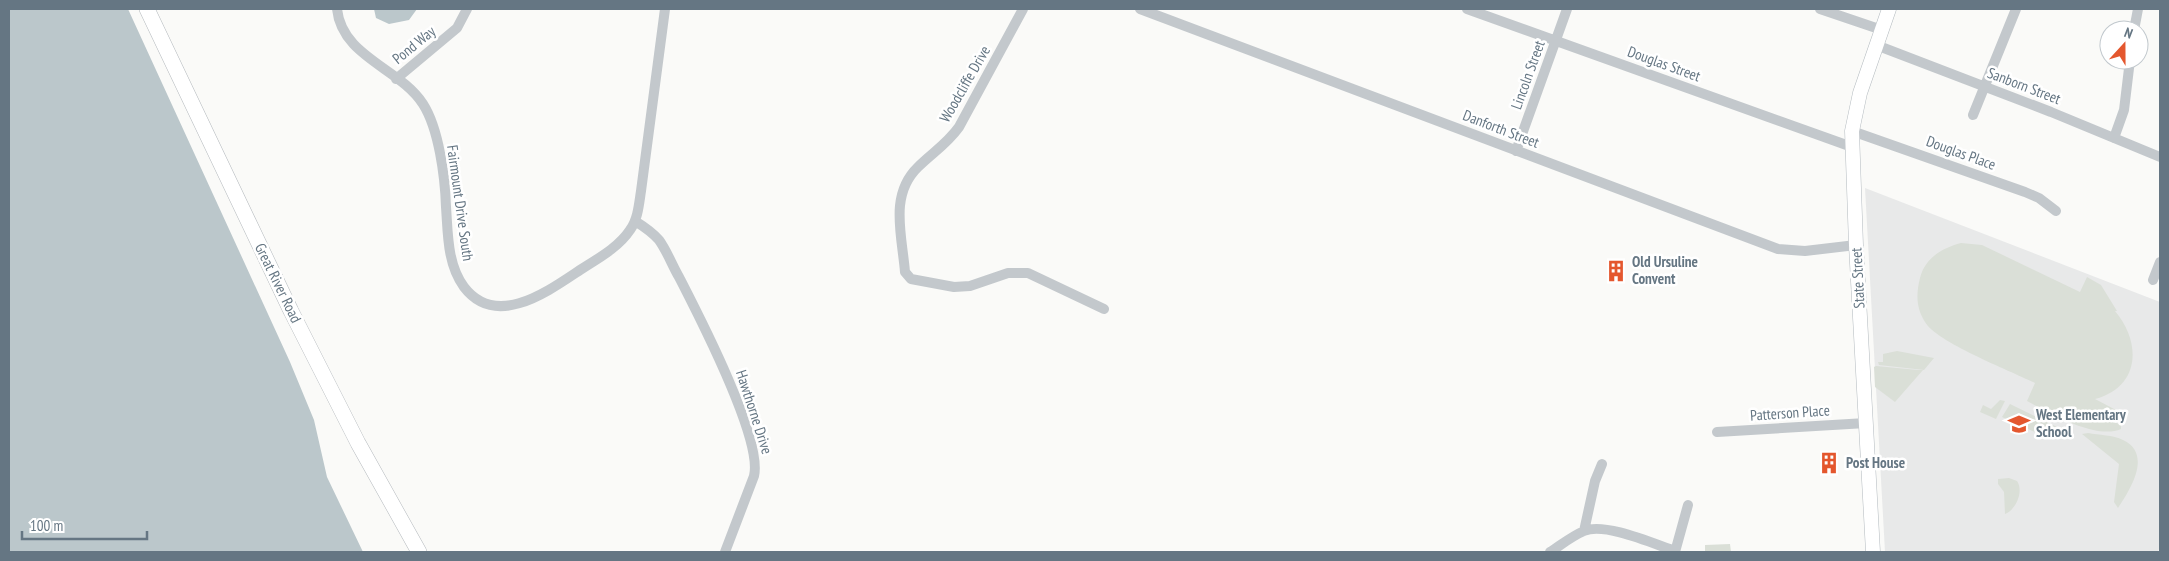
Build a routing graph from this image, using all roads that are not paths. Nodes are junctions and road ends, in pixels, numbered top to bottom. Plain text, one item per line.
1 (147, 9) edge
2 (337, 9) edge
3 (467, 9) edge
4 (665, 9) edge
5 (1023, 9) edge
6 (1140, 9) edge
7 (1467, 9) edge
8 (1568, 9) edge
9 (1820, 9) edge
10 (1889, 9) edge
11 (2016, 9) edge
12 (1882, 30) junction
13 (1556, 41) junction
14 (1876, 45) junction
15 (2129, 70) edge
16 (396, 78) junction
17 (1986, 87) junction
18 (1973, 115) dead end
19 (1852, 131) junction
20 (2114, 138) junction
21 (1852, 147) junction
22 (1516, 151) junction
23 (2160, 157) edge
24 (2056, 211) dead end
25 (635, 221) junction
26 (1856, 245) junction
27 (2160, 262) edge
28 (2153, 280) dead end
29 (1104, 309) dead end
30 (1866, 423) junction
31 (1717, 432) dead end
32 (1602, 464) dead end
33 (1688, 505) dead end
34 (1584, 531) junction
35 (419, 552) edge
36 (725, 552) edge
37 (1550, 552) edge
38 (1675, 552) edge
39 (1873, 552) edge

1 - 35 main road, Great River Road
2 - 16 street, Fairmount Drive South
3 - 16 street, Pond Way
4 - 25 street, Fairmount Drive South
5 - 29 street, Woodcliffe Drive
6 - 22 street, Danforth Street
7 - 13 street, Douglas Street
8 - 13 street, Lincoln Street
9 - 12 street
10 - 12 street, State Street
11 - 17 street
12 - 14 street, State Street
13 - 21 street, Douglas Street
13 - 22 street, Lincoln Street
14 - 17 street, Sanborn Street
14 - 19 street, State Street
15 - 20 street
16 - 25 street, Fairmount Drive South
17 - 18 street
17 - 20 street, Sanborn Street
19 - 21 street, State Street
19 - 24 street, Douglas Place
20 - 23 street, Sanborn Street
21 - 26 street, State Street
22 - 26 street, Danforth Street
25 - 36 street, Hawthorne Drive
26 - 30 street, State Street
27 - 28 street
30 - 31 street, Patterson Place
30 - 39 street, State Street
32 - 34 street
33 - 38 street
34 - 37 street
34 - 38 street

